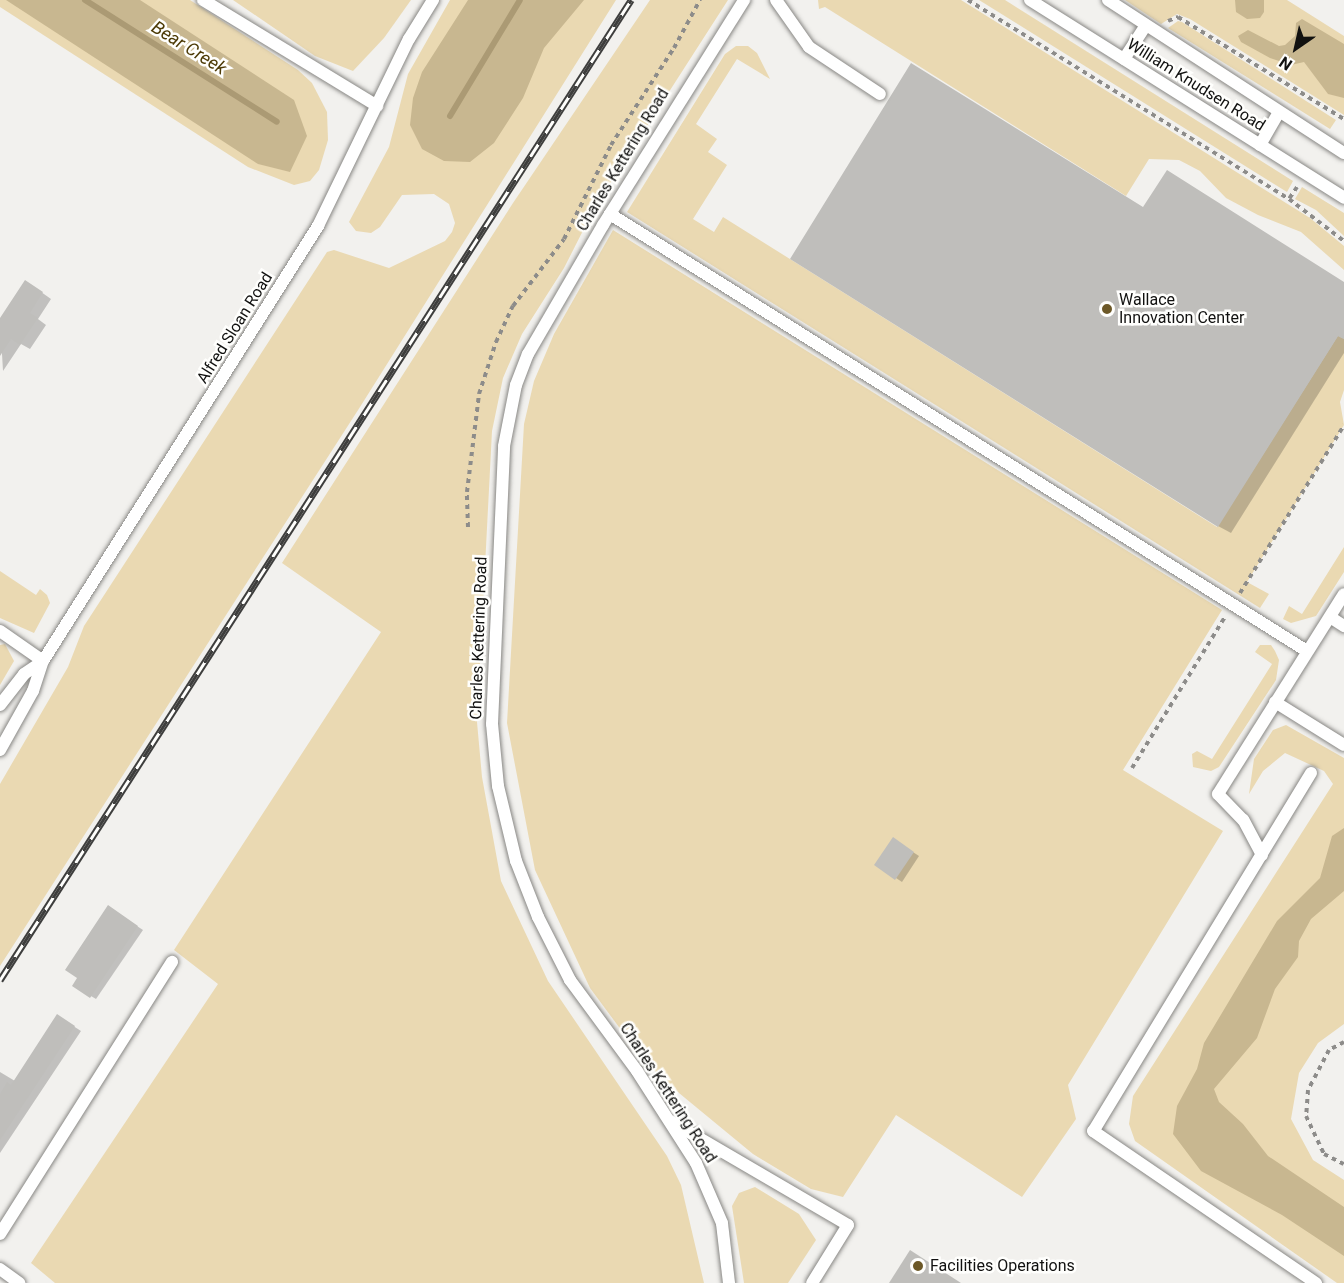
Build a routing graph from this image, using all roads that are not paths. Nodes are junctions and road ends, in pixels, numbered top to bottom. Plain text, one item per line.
1 (203, 0) edge
2 (433, 0) edge
3 (744, 0) edge
4 (776, 0) edge
5 (1030, 0) edge
6 (1108, 0) edge
7 (1146, 25) junction
8 (1124, 59) junction
9 (880, 94) dead end
10 (377, 106) junction
11 (1279, 112) junction
12 (1260, 145) junction
13 (1342, 150) edge
14 (1344, 198) edge
15 (610, 214) junction
16 (1344, 594) edge
17 (1330, 617) junction
18 (1344, 626) edge
19 (0, 631) edge
20 (1307, 651) junction
21 (43, 661) junction
22 (1275, 702) junction
23 (0, 705) edge
24 (1344, 745) edge
25 (0, 750) edge
26 (1311, 773) dead end
27 (1262, 855) junction
28 (172, 962) dead end
29 (666, 1119) junction
30 (0, 1234) edge
31 (0, 1269) edge
32 (19, 1283) edge
33 (729, 1283) edge
34 (812, 1283) edge
35 (1316, 1283) edge

1 - 10 lane
2 - 10 lane, Alfred Sloan Road
3 - 15 lane, Charles Kettering Road
4 - 9 lane
5 - 8 lane, William Knudsen Road
6 - 7 lane, William Knudsen Road
7 - 8 lane
7 - 11 lane, William Knudsen Road
8 - 12 lane, William Knudsen Road
10 - 21 lane, Alfred Sloan Road
11 - 12 lane
11 - 13 lane, William Knudsen Road
12 - 14 lane, William Knudsen Road
15 - 20 lane
15 - 29 lane, Charles Kettering Road
16 - 17 lane
17 - 18 lane
17 - 20 lane
19 - 21 lane
20 - 22 lane
21 - 23 lane, Alfred Sloan Road
21 - 25 lane, Alfred Sloan Road
22 - 24 lane
22 - 27 lane
26 - 27 lane
27 - 35 lane
28 - 30 lane
29 - 33 lane, Charles Kettering Road
29 - 34 lane
31 - 32 lane

